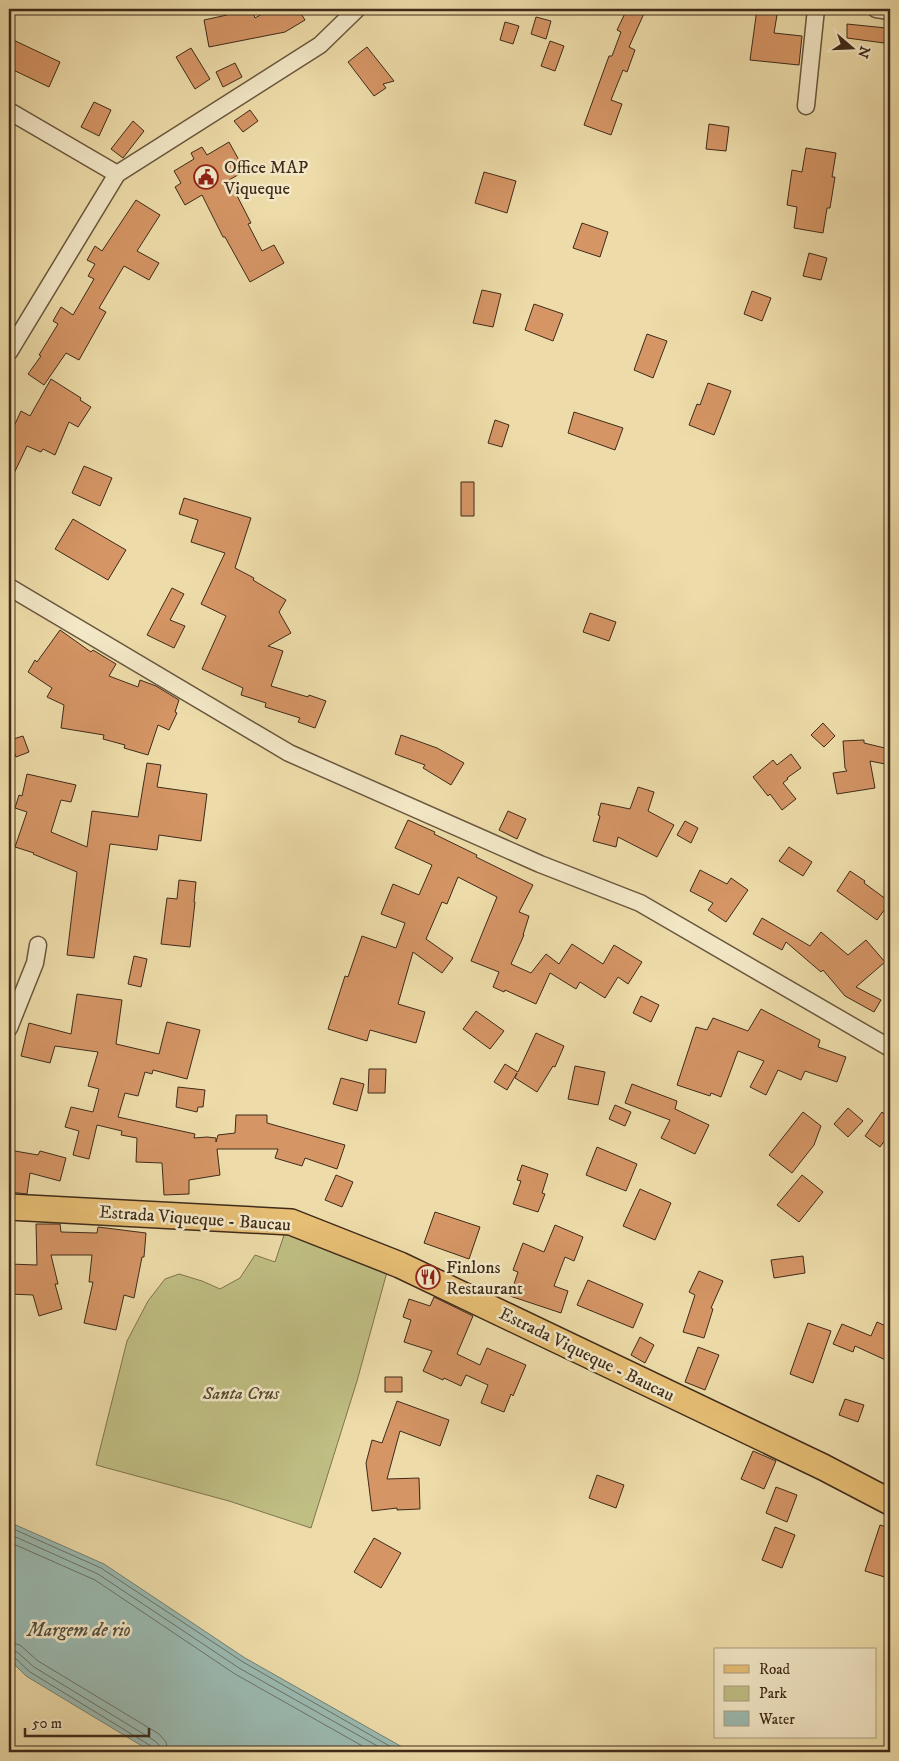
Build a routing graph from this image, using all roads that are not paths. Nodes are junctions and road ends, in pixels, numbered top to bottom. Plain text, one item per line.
1 (357, 9) edge
2 (816, 9) edge
3 (876, 9) edge
4 (890, 12) edge
5 (806, 106) dead end
6 (9, 111) edge
7 (117, 174) junction
8 (9, 352) edge
9 (9, 587) edge
10 (38, 945) dead end
11 (9, 1028) edge
12 (890, 1048) edge
13 (9, 1207) edge
14 (890, 1502) edge

1 - 7 street
2 - 5 street
3 - 4 street
6 - 7 street
7 - 8 street
9 - 12 street
10 - 11 street
13 - 14 main road, Estrada Viqueque - Baucau

